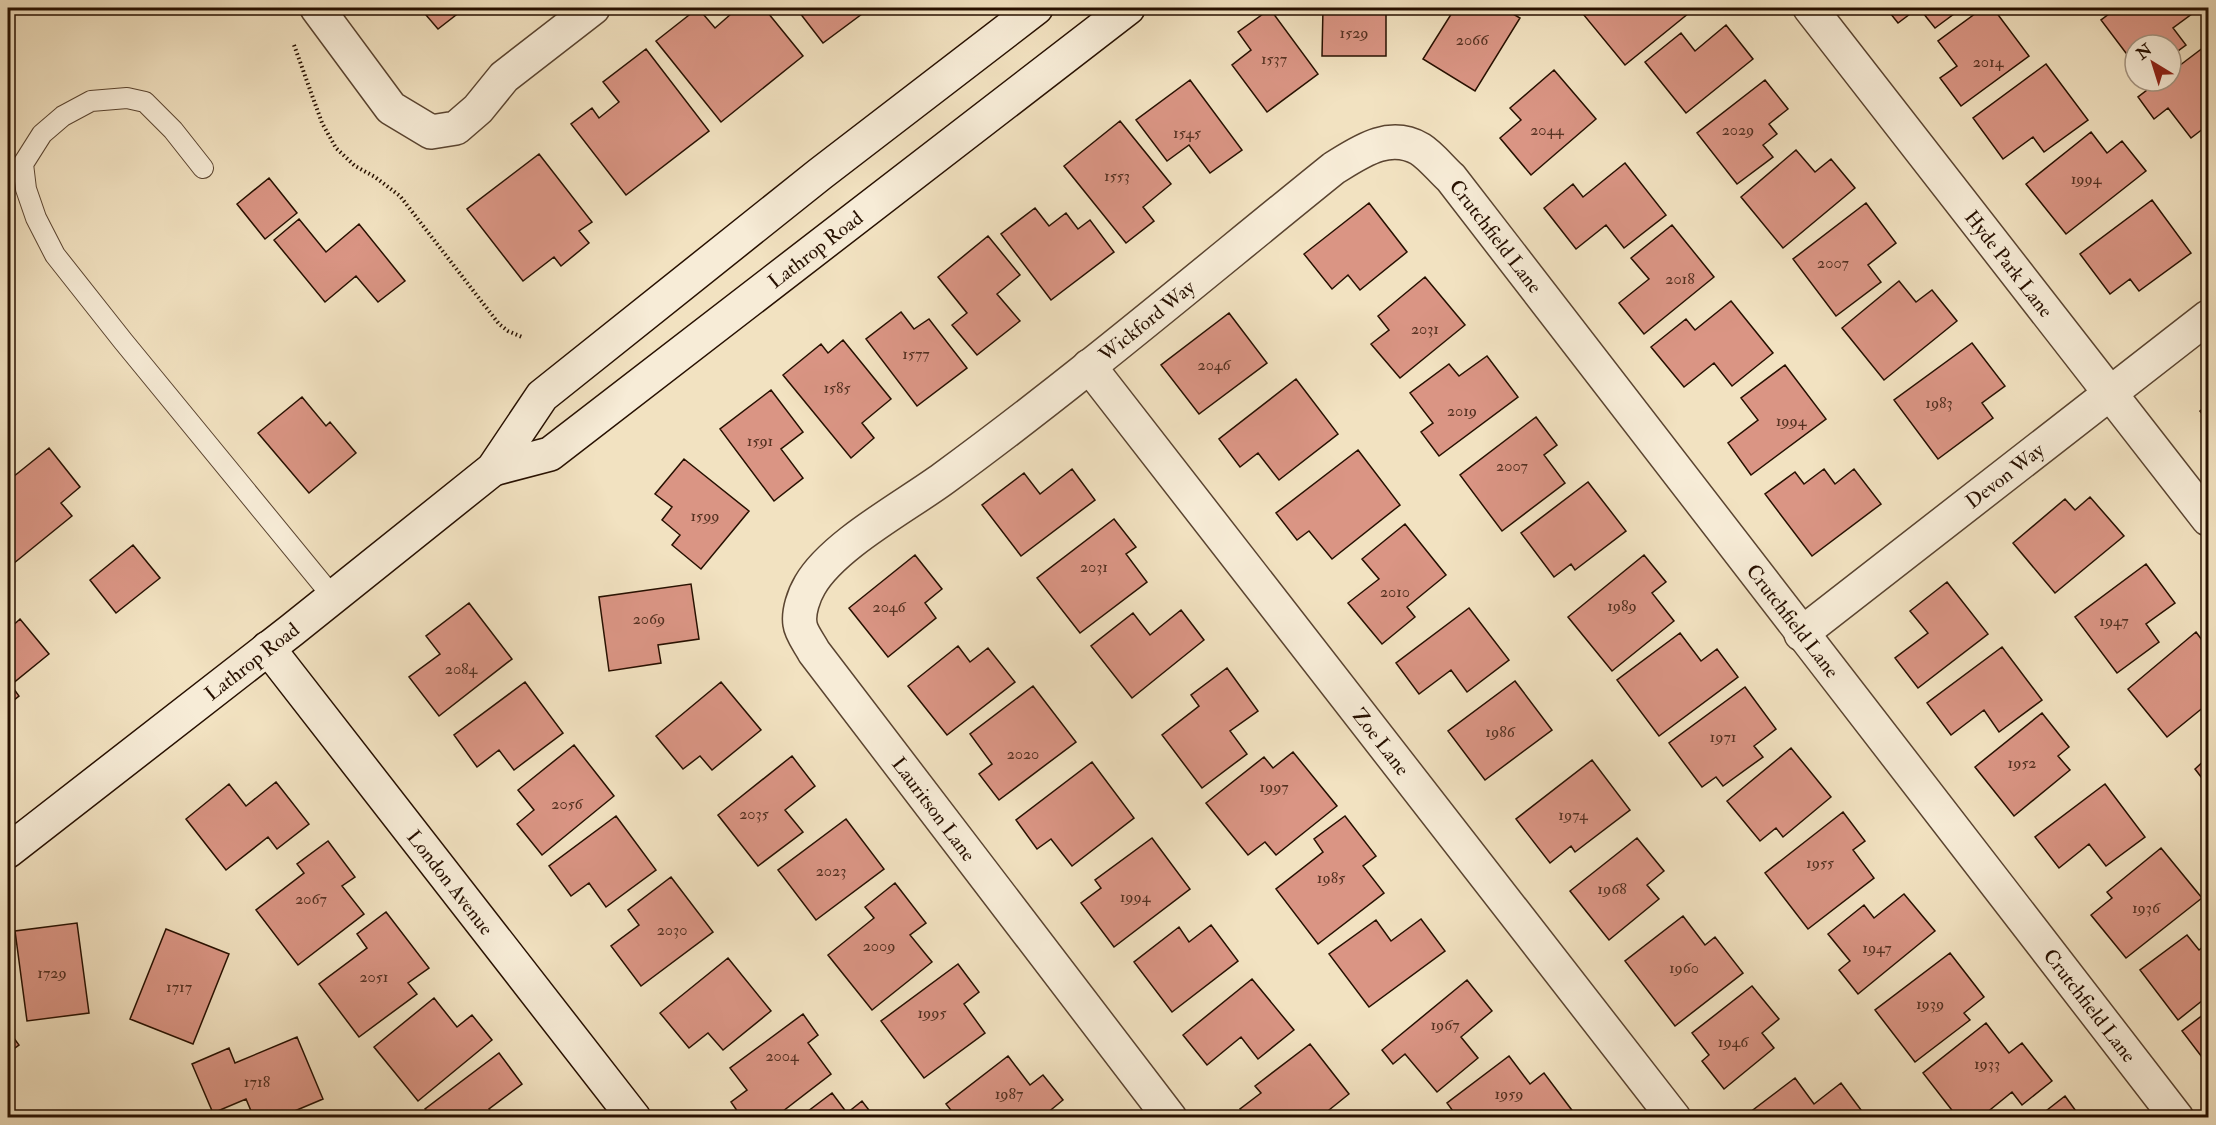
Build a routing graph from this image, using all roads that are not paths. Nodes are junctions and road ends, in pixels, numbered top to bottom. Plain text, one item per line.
1 (317, 8) edge
2 (593, 8) edge
3 (1036, 8) edge
4 (1128, 8) edge
5 (1809, 8) edge
6 (1395, 142) joint
7 (203, 168) dead end
8 (2208, 317) edge
9 (1089, 366) junction
10 (2110, 392) junction
11 (493, 469) junction
12 (899, 509) joint
13 (2208, 519) edge
14 (333, 597) junction
15 (1801, 634) junction
16 (268, 648) junction
17 (8, 850) edge
18 (634, 1118) edge
19 (1170, 1118) edge
20 (1674, 1118) edge
21 (2177, 1118) edge

1 - 2 street
3 - 11 street, Lathrop Road
4 - 11 street, Lathrop Road
5 - 10 street, Hyde Park Lane
6 - 9 street, Wickford Way
6 - 15 street, Crutchfield Lane
7 - 14 lane
8 - 10 street, Devon Way
9 - 12 street, Wickford Way
9 - 20 street, Zoe Lane
10 - 13 street, Hyde Park Lane
10 - 15 street, Devon Way
11 - 14 street, Lathrop Road
12 - 19 street, Lauritson Lane
14 - 16 street, Lathrop Road
15 - 21 street, Crutchfield Lane
16 - 17 street, Lathrop Road
16 - 18 street, London Avenue

